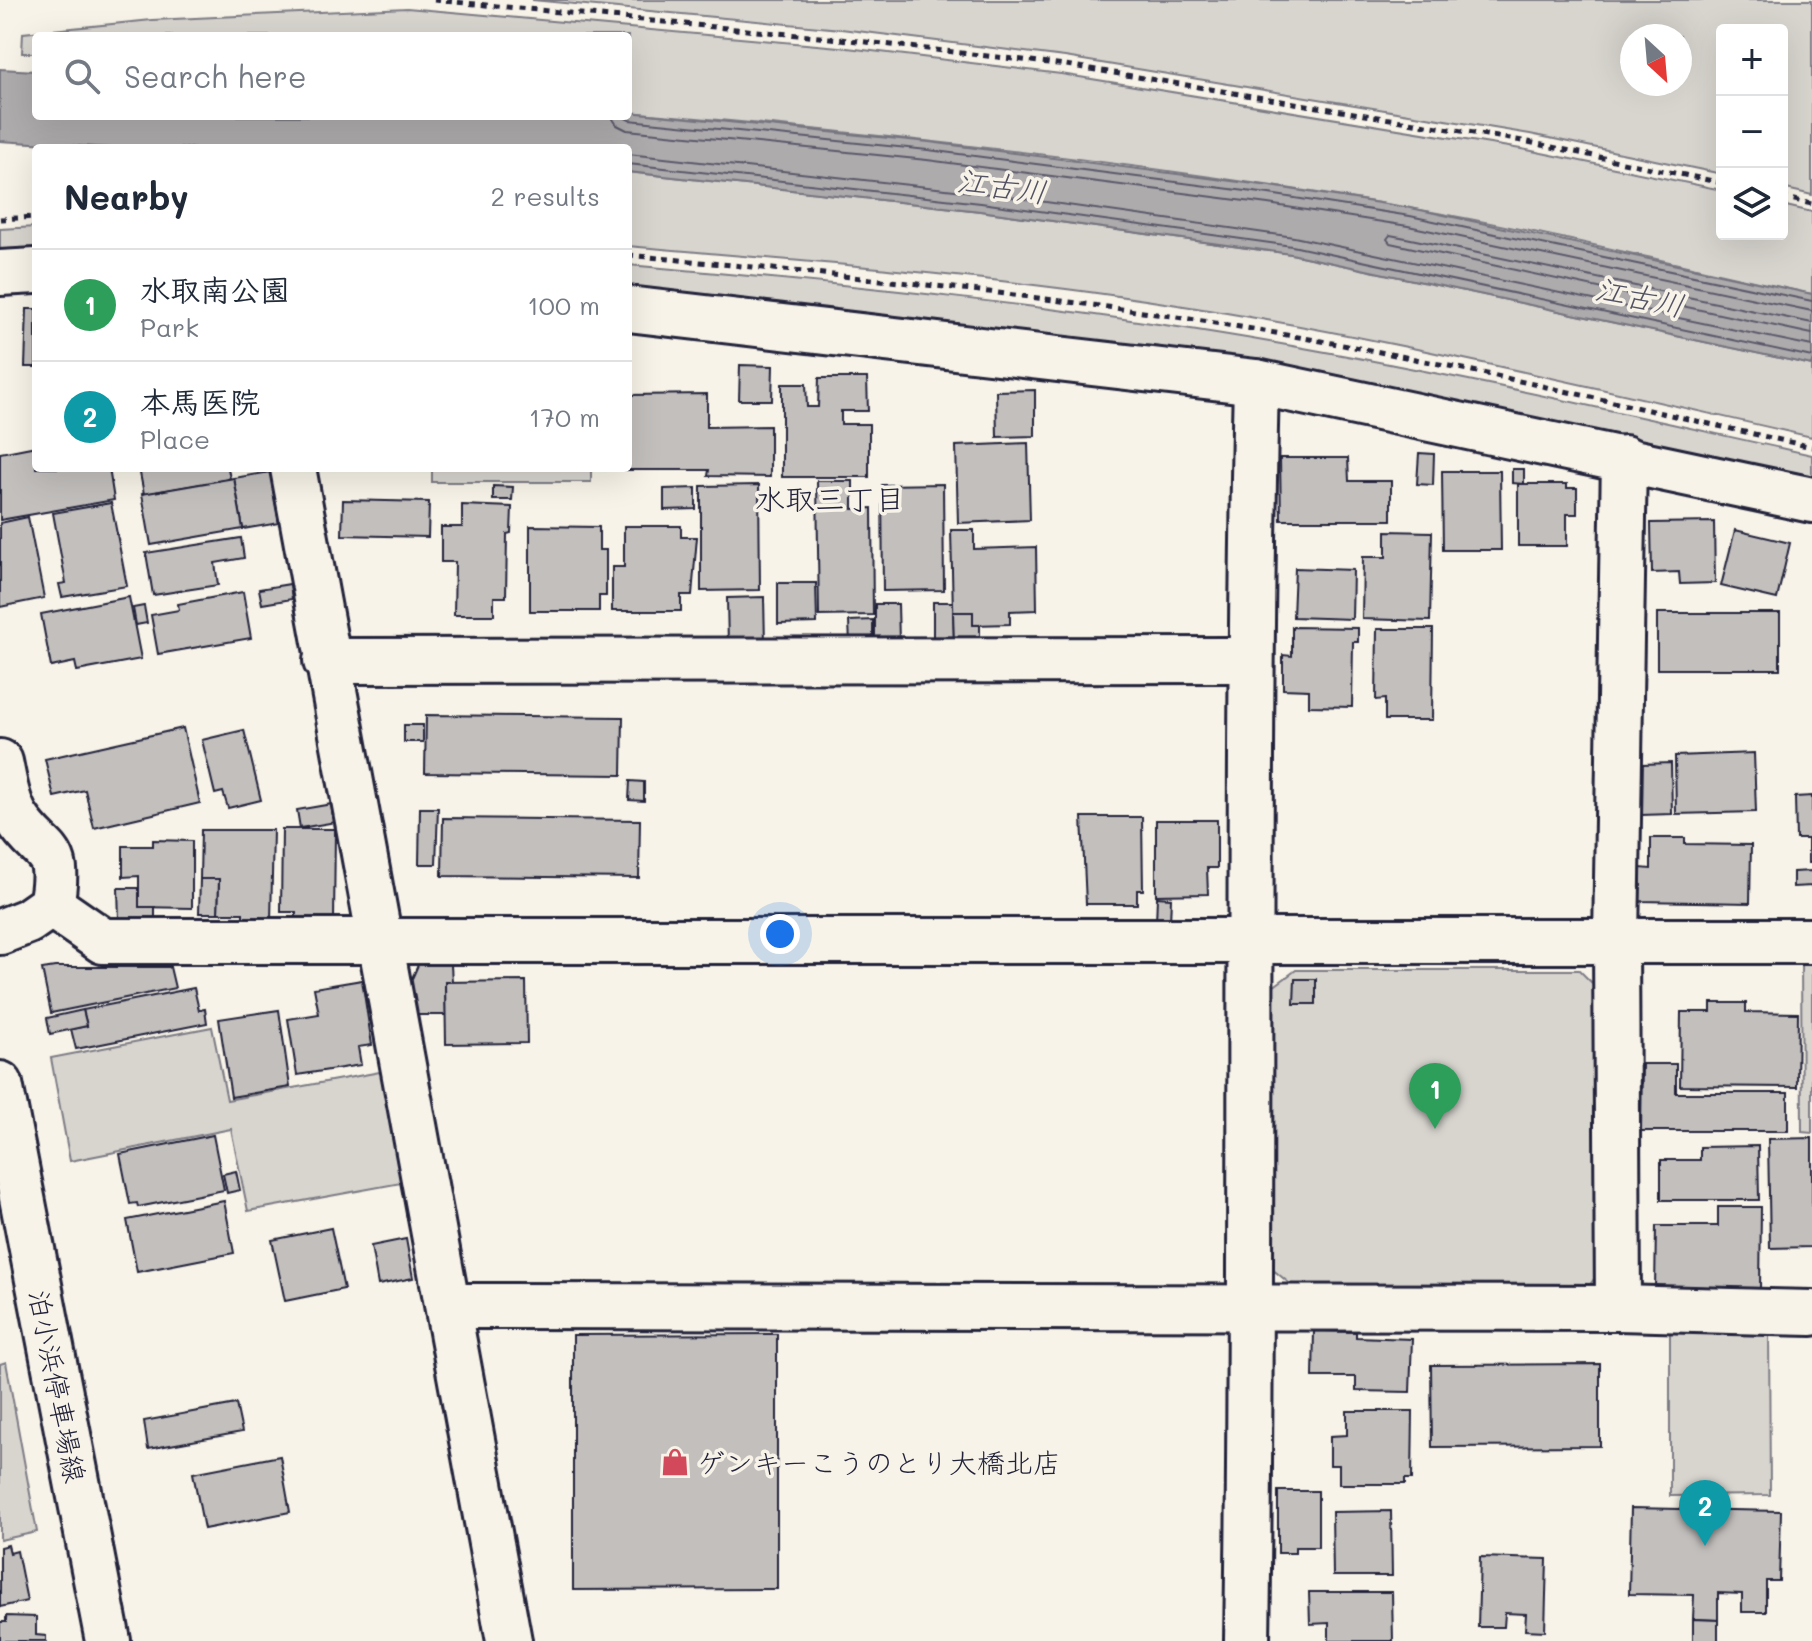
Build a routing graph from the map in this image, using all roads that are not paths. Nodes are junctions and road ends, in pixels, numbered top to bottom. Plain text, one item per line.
1 (32, 271) edge
2 (0, 273) edge
3 (632, 309) edge
4 (1256, 382) junction
5 (1624, 458) junction
6 (294, 472) edge
7 (1812, 500) edge
8 (1249, 660) junction
9 (326, 661) junction
10 (0, 762) edge
11 (51, 905) junction
12 (0, 932) edge
13 (1616, 939) junction
14 (379, 940) junction
15 (1249, 941) junction
16 (1812, 941) edge
17 (1, 1099) edge
18 (449, 1306) junction
19 (1252, 1307) junction
20 (1618, 1308) junction
21 (1812, 1313) edge
22 (108, 1641) edge
23 (509, 1641) edge
24 (1247, 1641) edge

1 - 2 street
3 - 4 street
4 - 5 street
4 - 8 street
5 - 7 street
5 - 13 street
6 - 9 street
8 - 9 street
8 - 15 street
9 - 14 street
10 - 11 street
11 - 12 street
11 - 14 street
13 - 15 street
13 - 16 street
13 - 20 street
14 - 15 street
14 - 18 street
15 - 19 street
17 - 22 street, 泊小浜停車場線
18 - 19 street
18 - 23 street
19 - 20 street
19 - 24 street
20 - 21 street

